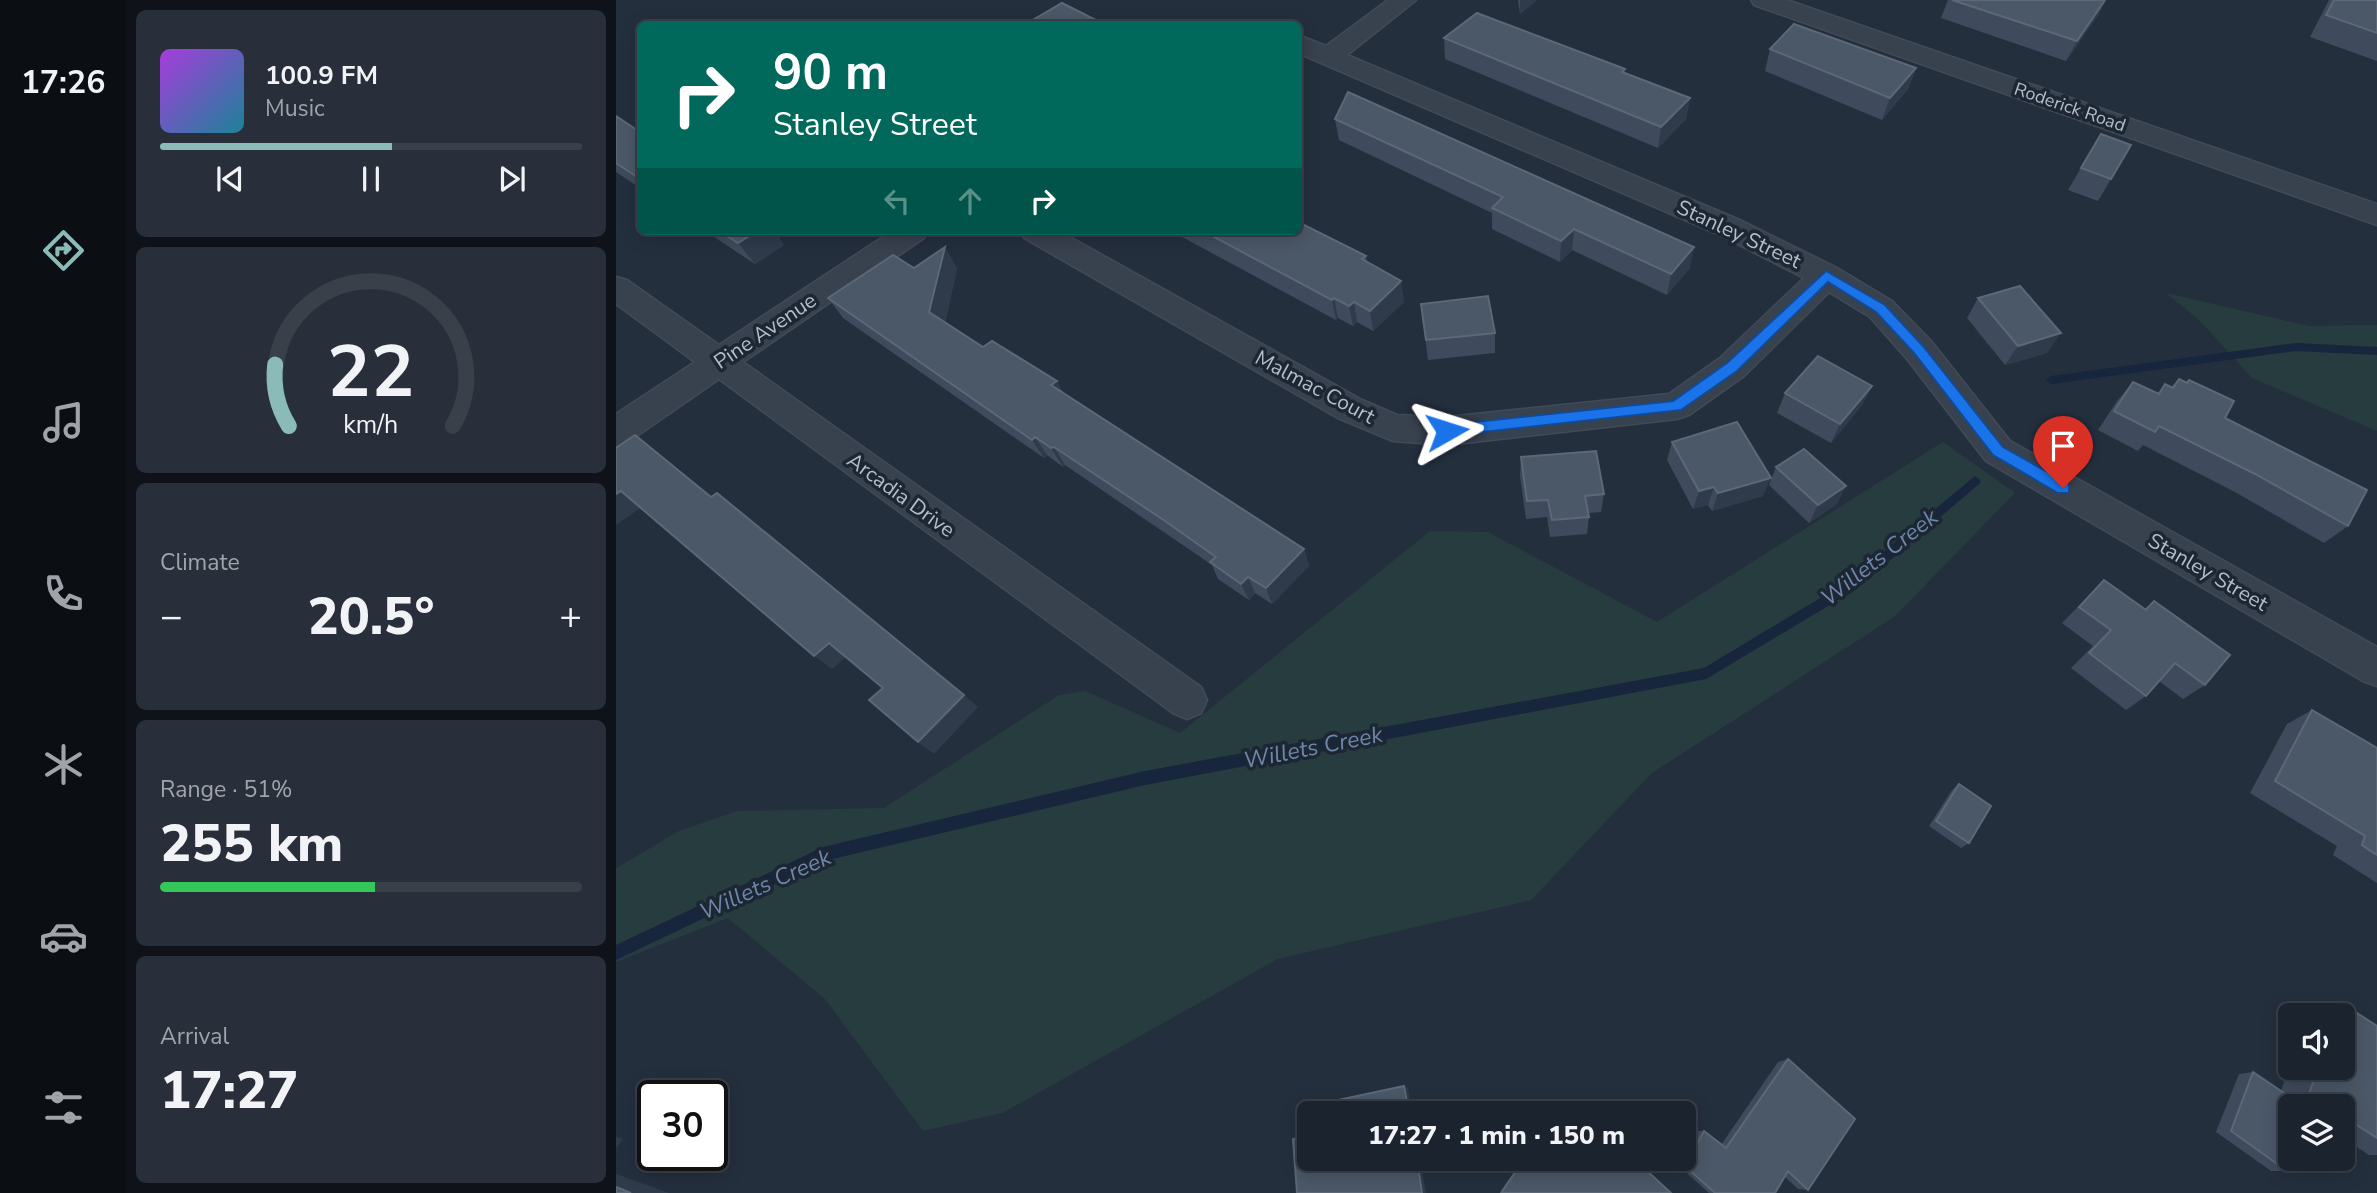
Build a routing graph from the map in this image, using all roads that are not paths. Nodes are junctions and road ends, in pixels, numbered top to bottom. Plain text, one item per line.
1 (1404, 0) edge
2 (1763, 0) edge
3 (1302, 45) edge
4 (1329, 56) junction
5 (2377, 215) edge
6 (907, 235) edge
7 (1042, 235) edge
8 (1826, 276) junction
9 (616, 288) edge
10 (718, 363) junction
11 (616, 432) edge
12 (2377, 668) edge
13 (1187, 700) dead end

1 - 4 street
2 - 5 street, Roderick Road
3 - 4 street
4 - 8 street, Stanley Street
6 - 10 street, Pine Avenue
7 - 8 street, Malmac Court
8 - 12 street, Stanley Street
9 - 10 street, Arcadia Drive
10 - 11 street, Pine Avenue
10 - 13 street, Arcadia Drive

